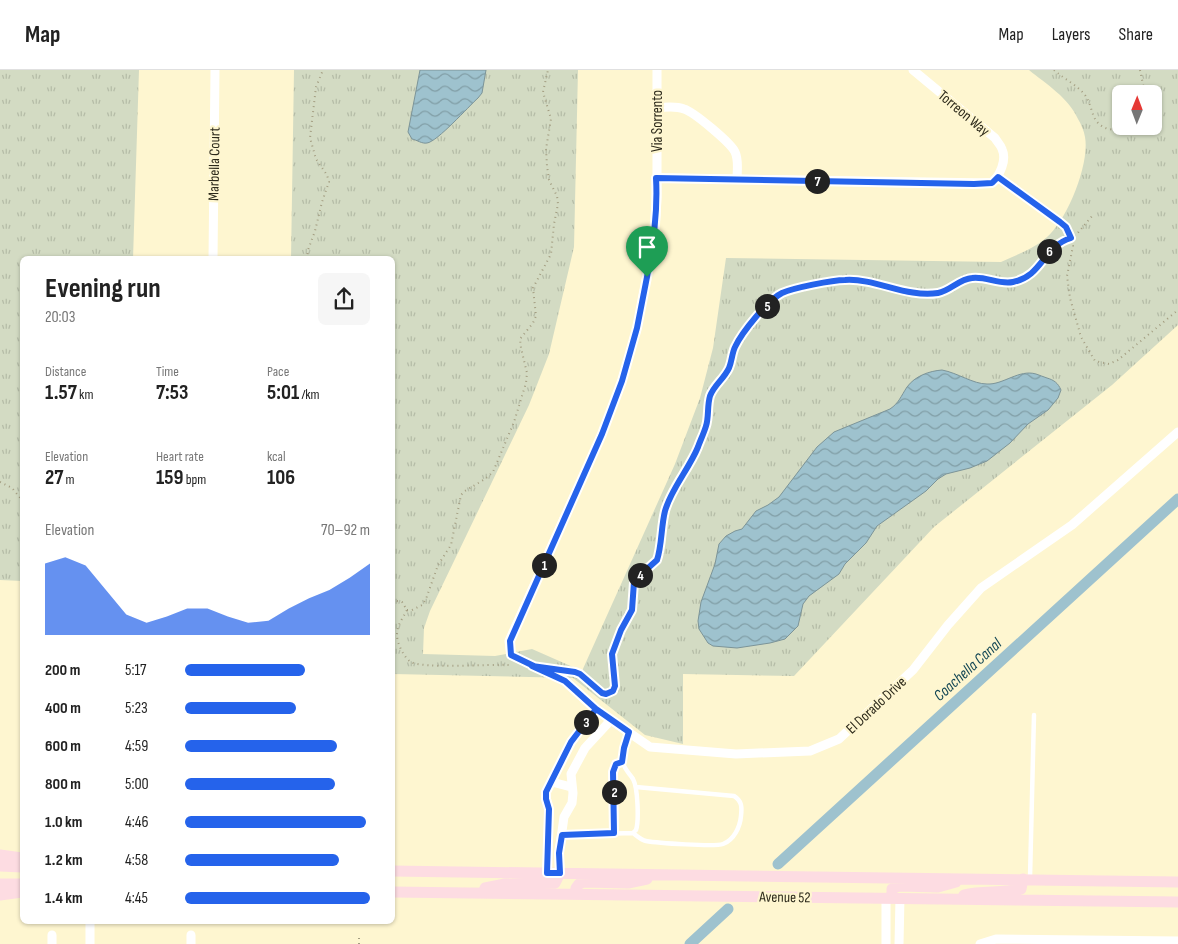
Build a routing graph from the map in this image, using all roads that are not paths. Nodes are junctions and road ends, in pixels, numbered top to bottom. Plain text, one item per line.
1 (215, 70) edge
2 (657, 70) edge
3 (913, 70) edge
4 (657, 108) junction
5 (656, 178) junction
6 (737, 180) junction
7 (213, 256) edge
8 (1178, 432) edge
9 (511, 655) joint
10 (596, 709) junction
11 (1034, 715) dead end
12 (610, 721) junction
13 (629, 732) junction
14 (622, 762) junction
15 (552, 782) junction
16 (571, 787) junction
17 (636, 787) junction
18 (614, 833) junction
19 (633, 833) junction
20 (562, 835) junction
21 (0, 855) edge
22 (20, 858) edge
23 (0, 866) edge
24 (20, 867) edge
25 (395, 871) edge
26 (547, 873) junction
27 (560, 873) junction
28 (671, 875) junction
29 (972, 879) junction
30 (1027, 879) junction
31 (1178, 882) edge
32 (0, 884) edge
33 (20, 884) edge
34 (20, 892) edge
35 (395, 892) edge
36 (469, 892) junction
37 (576, 894) junction
38 (0, 895) edge
39 (893, 898) junction
40 (945, 899) junction
41 (1178, 902) edge
42 (90, 924) edge
43 (1178, 940) edge
44 (90, 944) edge
45 (886, 944) edge
46 (899, 944) edge
47 (980, 944) edge

1 - 7 street, Marbella Court
2 - 4 street, Via Sorrento
3 - 6 street, Torreon Way
4 - 5 street, Via Sorrento
4 - 6 street
5 - 6 street
5 - 9 street, Via Sorrento
8 - 13 street, El Dorado Drive
9 - 10 street, El Dorado Drive
10 - 12 street, El Dorado Drive
10 - 15 street
11 - 30 lane
12 - 13 street, El Dorado Drive
12 - 16 street
13 - 14 lane
14 - 17 lane
14 - 18 lane
15 - 16 street
15 - 26 street
16 - 20 street
17 - 19 lane
17 - 19 lane
18 - 19 lane
18 - 20 lane
20 - 27 street
21 - 22 main road
23 - 24 main road
25 - 26 main road, Avenue 52
26 - 27 main road, Avenue 52
27 - 28 main road, Avenue 52
27 - 36 main road
28 - 29 main road, Avenue 52
28 - 37 main road
29 - 30 main road, Avenue 52
29 - 39 main road
30 - 31 main road, Avenue 52
30 - 40 main road
32 - 33 main road
34 - 38 main road
35 - 36 main road, Avenue 52
36 - 37 main road, Avenue 52
37 - 39 main road, Avenue 52
39 - 40 main road, Avenue 52
39 - 45 street
39 - 46 street
40 - 41 main road, Avenue 52
42 - 44 street
43 - 47 street

